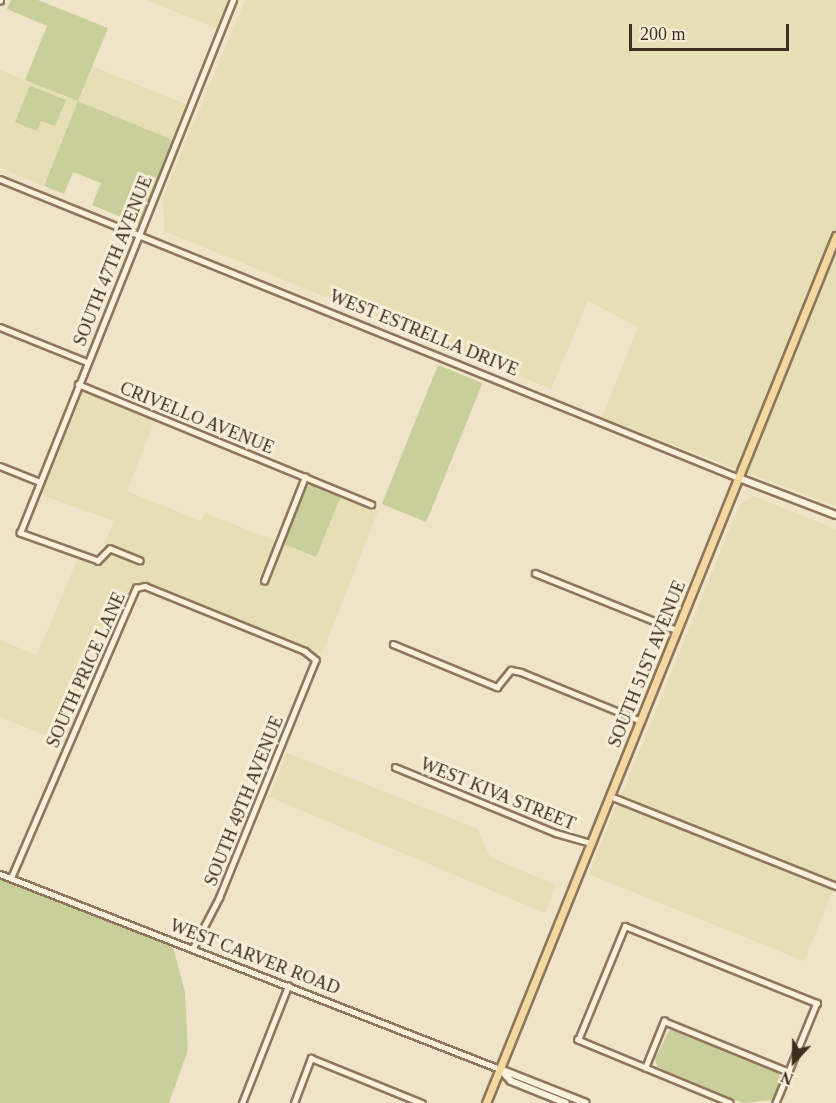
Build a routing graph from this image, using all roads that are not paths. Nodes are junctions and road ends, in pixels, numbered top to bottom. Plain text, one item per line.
1 (233, 0) edge
2 (0, 179) edge
3 (139, 234) junction
4 (836, 236) edge
5 (0, 327) edge
6 (87, 362) junction
7 (78, 384) junction
8 (0, 466) edge
9 (305, 477) junction
10 (739, 478) junction
11 (40, 482) junction
12 (371, 504) dead end
13 (836, 515) edge
14 (140, 561) dead end
15 (535, 573) dead end
16 (264, 580) dead end
17 (677, 630) junction
18 (393, 644) dead end
19 (316, 660) joint
20 (640, 721) junction
21 (395, 768) dead end
22 (610, 796) junction
23 (591, 843) junction
24 (0, 874) edge
25 (13, 874) junction
26 (836, 886) edge
27 (193, 949) junction
28 (288, 986) junction
29 (645, 1068) junction
30 (500, 1069) junction
31 (789, 1072) junction
32 (715, 1100) edge
33 (422, 1102) edge
34 (242, 1103) edge
35 (294, 1103) edge
36 (486, 1103) edge
37 (566, 1103) edge
38 (586, 1103) edge
39 (730, 1103) edge
40 (776, 1103) edge

1 - 3 street, SOUTH 47TH AVENUE
2 - 3 street, WEST ESTRELLA DRIVE
3 - 6 street, SOUTH 47TH AVENUE
3 - 10 street, WEST ESTRELLA DRIVE
4 - 10 main road, SOUTH 51ST AVENUE
5 - 6 street
6 - 7 street, SOUTH 47TH AVENUE
7 - 9 street, CRIVELLO AVENUE
7 - 11 street, SOUTH 47TH AVENUE
8 - 11 street
9 - 12 street, CRIVELLO AVENUE
9 - 16 street
10 - 13 street, WEST ESTRELLA DRIVE
10 - 17 main road, SOUTH 51ST AVENUE
11 - 14 street, SOUTH 47TH AVENUE
15 - 17 street
17 - 20 main road, SOUTH 51ST AVENUE
18 - 20 street
19 - 25 street, SOUTH PRICE LANE
19 - 27 street, SOUTH 49TH AVENUE
20 - 22 main road, SOUTH 51ST AVENUE
21 - 23 street, WEST KIVA STREET
22 - 23 main road, SOUTH 51ST AVENUE
22 - 26 street
23 - 30 main road, SOUTH 51ST AVENUE
24 - 25 street, WEST CARVER ROAD
25 - 27 street, WEST CARVER ROAD
27 - 28 street, WEST CARVER ROAD
28 - 30 street, WEST CARVER ROAD
28 - 34 street
29 - 31 street
29 - 31 street
29 - 32 street
30 - 36 main road, SOUTH 51ST AVENUE
30 - 37 street, WEST CARVER ROAD
30 - 38 street, WEST CARVER ROAD
31 - 40 street
32 - 39 street
33 - 35 street

